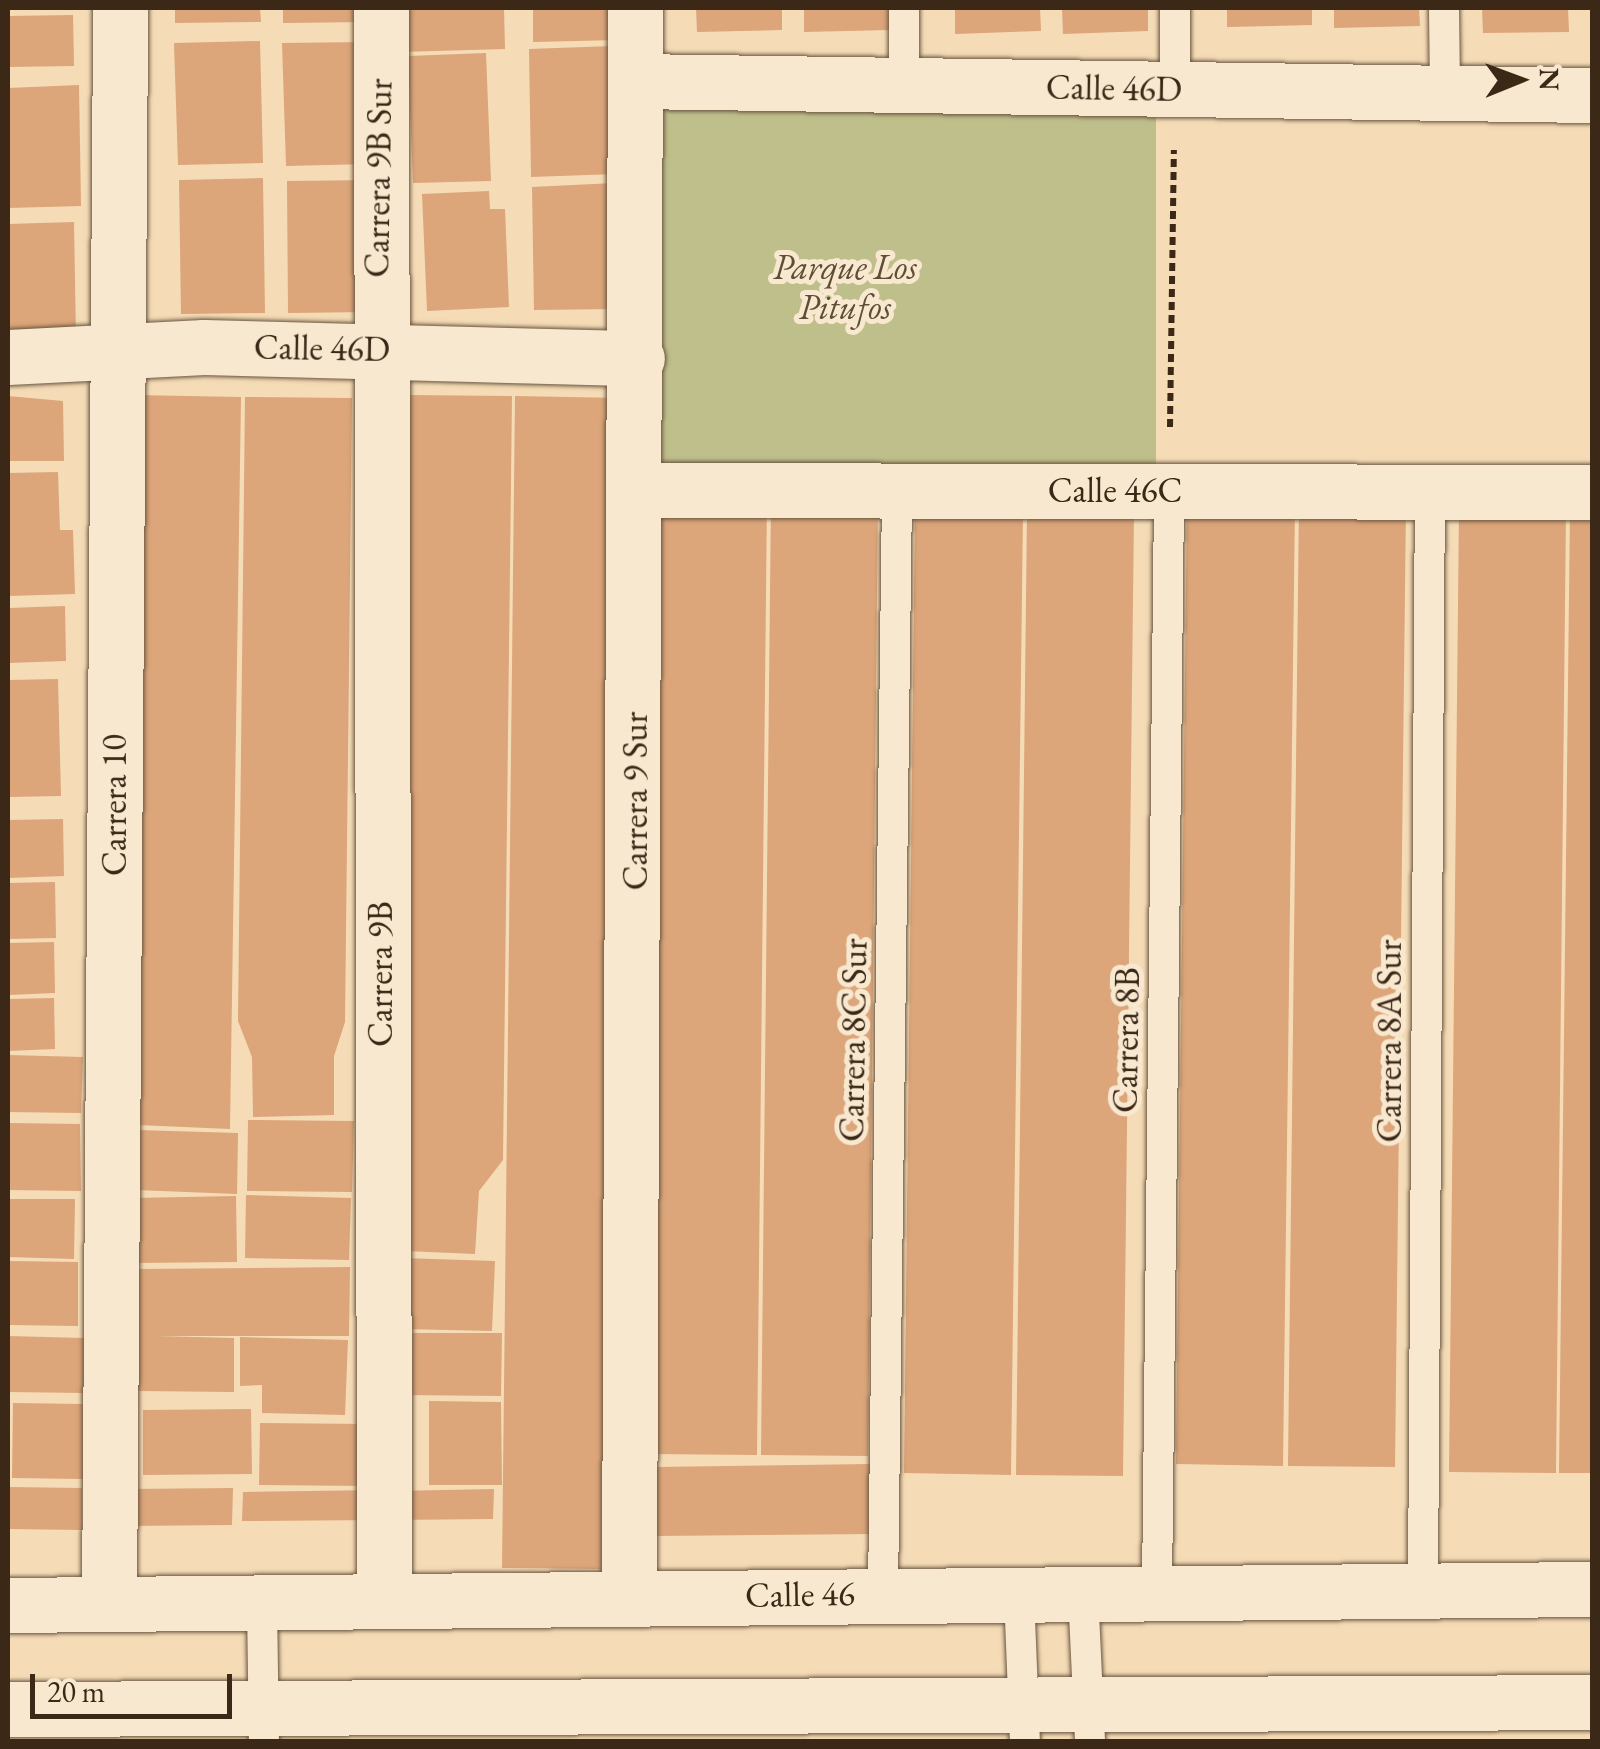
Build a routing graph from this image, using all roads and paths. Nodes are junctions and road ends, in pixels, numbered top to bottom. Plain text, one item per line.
1 (120, 8) edge
2 (380, 8) edge
3 (634, 8) edge
4 (904, 8) edge
5 (1175, 8) edge
6 (1444, 8) edge
7 (634, 81) junction
8 (904, 85) junction
9 (1175, 88) junction
10 (1445, 92) junction
11 (1592, 95) edge
12 (376, 348) junction
13 (117, 350) junction
14 (8, 357) edge
15 (637, 358) junction
16 (897, 489) junction
17 (637, 490) junction
18 (1170, 491) junction
19 (1430, 491) junction
20 (1592, 492) edge
21 (1592, 1589) edge
22 (1157, 1590) junction
23 (1423, 1591) junction
24 (1083, 1592) junction
25 (883, 1593) junction
26 (1019, 1594) junction
27 (629, 1595) junction
28 (384, 1599) junction
29 (262, 1602) junction
30 (109, 1603) junction
31 (8, 1605) edge
32 (1592, 1702) edge
33 (8, 1710) edge
34 (264, 1724) edge
35 (1025, 1724) edge
36 (1089, 1724) edge

1 - 13 street, Carrera 10
2 - 12 street, Carrera 9B Sur
3 - 7 street, Carrera 9 Sur
4 - 8 lane
5 - 9 lane
6 - 10 lane
7 - 8 street, Calle 46D
7 - 15 street, Carrera 9 Sur
8 - 9 street, Calle 46D
9 - 10 street, Calle 46D
9 - 18 path
10 - 11 street, Calle 46D
12 - 13 street, Calle 46D
12 - 15 street, Calle 46D
12 - 28 street, Carrera 9B
13 - 14 street, Calle 46D
13 - 30 street, Carrera 10
15 - 17 street, Carrera 9 Sur
16 - 17 street, Calle 46C
16 - 18 street, Calle 46C
16 - 25 lane, Carrera 8C Sur
17 - 27 street, Carrera 9 Sur
18 - 19 street, Calle 46C
18 - 22 lane, Carrera 8B
19 - 20 street, Calle 46C
19 - 23 lane, Carrera 8A Sur
21 - 23 street, Calle 46
22 - 23 street, Calle 46
22 - 24 street, Calle 46
24 - 26 street, Calle 46
24 - 36 lane
25 - 26 street, Calle 46
25 - 27 street, Calle 46
26 - 35 lane
27 - 28 street, Calle 46
28 - 29 street, Calle 46
29 - 30 street, Calle 46
29 - 34 lane
30 - 31 street, Calle 46
32 - 36 street
33 - 34 street
34 - 35 street
35 - 36 street

